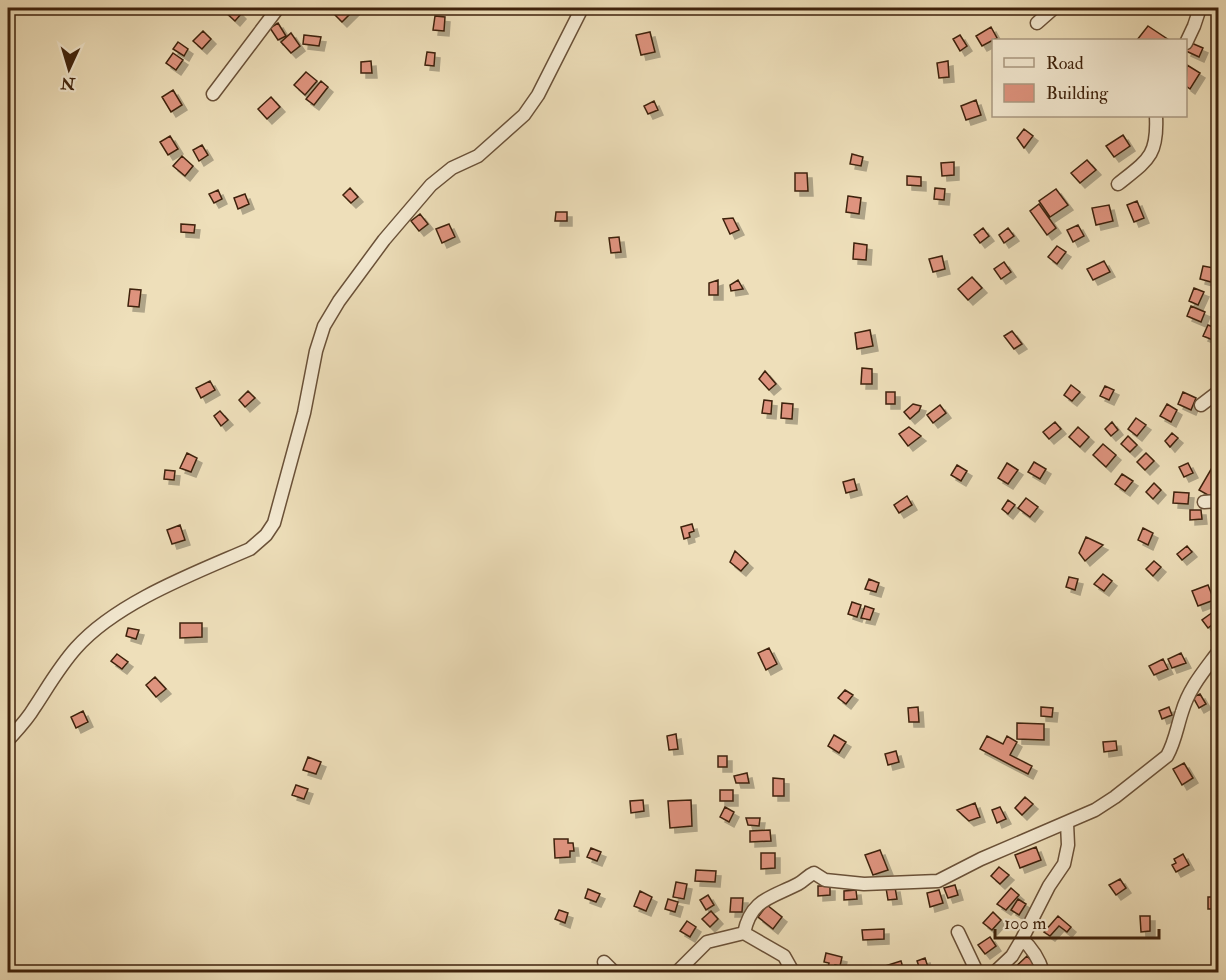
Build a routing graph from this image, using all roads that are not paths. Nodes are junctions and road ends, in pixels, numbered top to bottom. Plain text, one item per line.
1 (278, 8) edge
2 (582, 8) edge
3 (1054, 8) edge
4 (1200, 8) edge
5 (1037, 23) dead end
6 (1187, 39) edge
7 (213, 94) dead end
8 (1156, 117) edge
9 (1118, 184) dead end
10 (1218, 392) edge
11 (1201, 405) dead end
12 (1218, 501) edge
13 (1204, 502) dead end
14 (1218, 652) edge
15 (8, 740) edge
16 (1067, 823) junction
17 (958, 932) dead end
18 (744, 933) junction
19 (1022, 939) junction
20 (604, 962) dead end
21 (614, 972) edge
22 (677, 972) edge
23 (793, 972) edge
24 (976, 972) edge
25 (996, 972) edge
26 (1043, 972) edge

1 - 7 street
2 - 15 street
3 - 5 street
4 - 6 street
8 - 9 street
10 - 11 street
12 - 13 street
14 - 16 street
16 - 18 street
16 - 19 street
17 - 24 street
18 - 22 street
18 - 23 street
19 - 25 street
19 - 26 street
20 - 21 street

